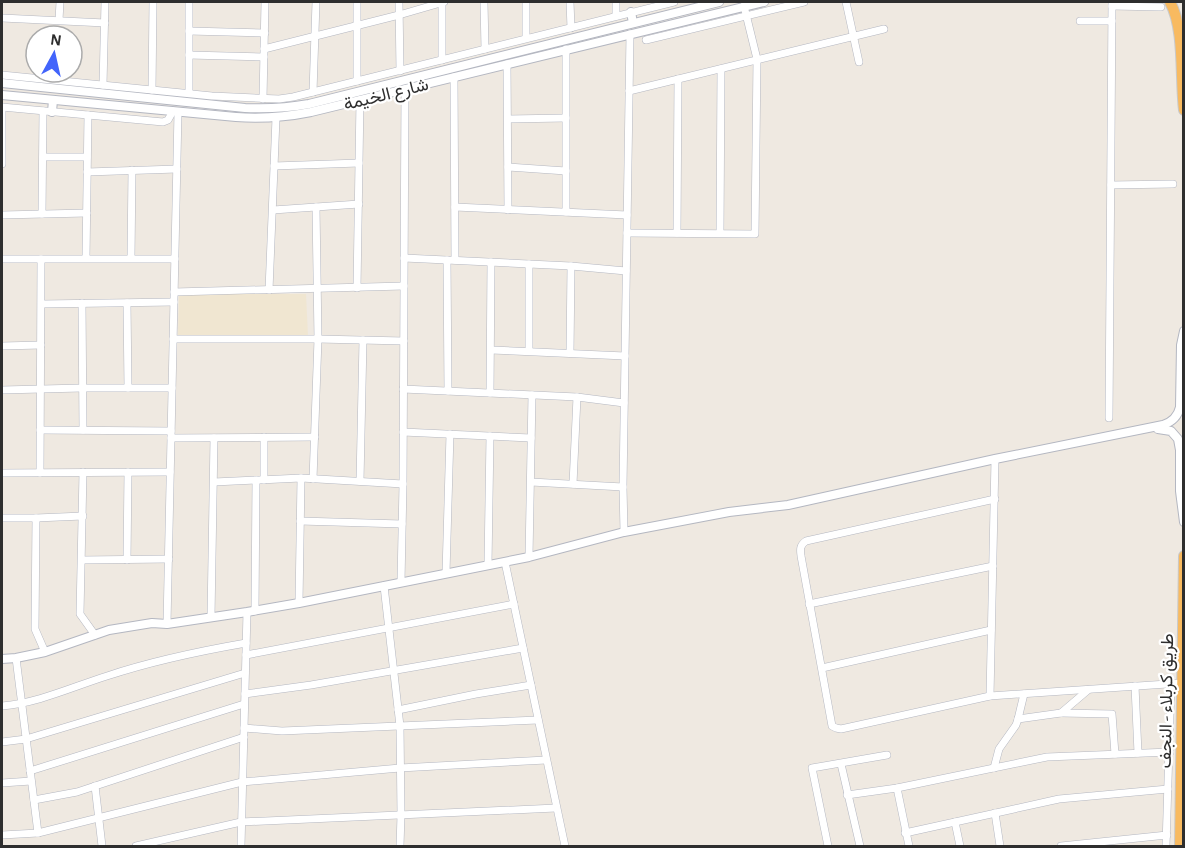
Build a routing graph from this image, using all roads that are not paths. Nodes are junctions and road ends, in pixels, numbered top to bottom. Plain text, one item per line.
1 (60, 2) edge
2 (105, 2) edge
3 (153, 2) edge
4 (189, 2) edge
5 (265, 2) edge
6 (316, 2) edge
7 (357, 2) edge
8 (399, 2) edge
9 (443, 2) edge
10 (484, 2) edge
11 (526, 2) edge
12 (570, 2) edge
13 (616, 2) edge
14 (674, 2) edge
15 (719, 2) edge
16 (764, 2) edge
17 (804, 2) edge
18 (846, 2) edge
19 (660, 3) edge
20 (1112, 4) edge
21 (1165, 4) edge
22 (745, 11) junction
23 (631, 12) junction
24 (399, 15) junction
25 (616, 16) junction
26 (2, 18) edge
27 (59, 20) junction
28 (1080, 21) dead end
29 (1112, 21) junction
30 (105, 22) junction
31 (633, 23) junction
32 (357, 26) junction
33 (570, 28) junction
34 (884, 29) dead end
35 (189, 31) junction
36 (265, 33) junction
37 (630, 33) junction
38 (316, 37) junction
39 (854, 37) junction
40 (526, 38) junction
41 (572, 38) junction
42 (646, 40) dead end
43 (532, 48) junction
44 (484, 49) junction
45 (563, 50) junction
46 (264, 53) junction
47 (189, 56) junction
48 (442, 60) junction
49 (757, 60) junction
50 (518, 61) junction
51 (859, 62) dead end
52 (507, 64) junction
53 (721, 69) junction
54 (400, 71) junction
55 (2, 75) edge
56 (454, 77) junction
57 (678, 79) junction
58 (357, 81) junction
59 (2, 83) edge
60 (103, 85) junction
61 (405, 89) junction
62 (152, 90) junction
63 (629, 91) junction
64 (313, 92) junction
65 (189, 93) junction
66 (2, 95) edge
67 (115, 95) junction
68 (263, 99) junction
69 (53, 100) junction
70 (162, 100) junction
71 (211, 100) junction
72 (360, 100) junction
73 (116, 106) junction
74 (2, 107) edge
75 (156, 110) junction
76 (1184, 110) edge
77 (48, 111) junction
78 (175, 111) junction
79 (88, 115) junction
80 (276, 118) junction
81 (508, 118) junction
82 (566, 118) junction
83 (43, 157) junction
84 (87, 157) junction
85 (360, 162) junction
86 (2, 164) edge
87 (274, 166) junction
88 (508, 167) junction
89 (177, 169) junction
90 (132, 170) junction
91 (566, 171) junction
92 (87, 172) junction
93 (1173, 184) dead end
94 (1111, 185) junction
95 (359, 204) junction
96 (316, 207) junction
97 (455, 207) junction
98 (273, 210) junction
99 (508, 210) junction
100 (566, 212) junction
101 (87, 213) junction
102 (42, 214) junction
103 (2, 215) edge
104 (627, 215) junction
105 (627, 233) junction
106 (677, 233) junction
107 (720, 233) junction
108 (86, 258) junction
109 (131, 258) junction
110 (404, 258) junction
111 (2, 259) edge
112 (41, 259) junction
113 (175, 259) junction
114 (451, 260) junction
115 (491, 262) junction
116 (529, 264) junction
117 (571, 266) junction
118 (626, 271) junction
119 (404, 286) junction
120 (357, 288) junction
121 (317, 289) junction
122 (269, 290) junction
123 (174, 292) junction
124 (174, 302) junction
125 (82, 303) junction
126 (127, 303) junction
127 (42, 304) junction
128 (1184, 331) edge
129 (173, 339) junction
130 (318, 339) junction
131 (363, 340) junction
132 (404, 341) junction
133 (41, 345) junction
134 (2, 346) edge
135 (491, 350) junction
136 (528, 351) junction
137 (570, 353) junction
138 (625, 356) junction
139 (82, 388) junction
140 (128, 388) junction
141 (172, 388) junction
142 (41, 389) junction
143 (403, 389) junction
144 (2, 390) edge
145 (448, 391) junction
146 (490, 393) junction
147 (532, 395) junction
148 (577, 397) junction
149 (624, 403) junction
150 (1109, 418) dead end
151 (1148, 428) junction
152 (40, 430) junction
153 (83, 430) junction
154 (403, 432) junction
155 (450, 434) junction
156 (171, 435) junction
157 (315, 436) junction
158 (490, 436) junction
159 (264, 437) junction
160 (214, 438) junction
161 (531, 438) junction
162 (995, 459) junction
163 (83, 472) junction
164 (128, 472) junction
165 (171, 472) junction
166 (2, 473) edge
167 (40, 473) junction
168 (301, 478) junction
169 (313, 479) junction
170 (260, 480) junction
171 (360, 481) junction
172 (214, 482) junction
173 (531, 482) junction
174 (403, 484) junction
175 (573, 484) junction
176 (623, 488) junction
177 (995, 499) junction
178 (82, 516) junction
179 (2, 518) edge
180 (36, 518) junction
181 (300, 520) junction
182 (1184, 522) edge
183 (402, 524) junction
184 (624, 532) junction
185 (1184, 556) edge
186 (529, 557) junction
187 (169, 559) junction
188 (82, 560) junction
189 (127, 560) junction
190 (505, 562) junction
191 (488, 565) junction
192 (993, 566) junction
193 (446, 573) junction
194 (401, 582) junction
195 (384, 586) junction
196 (299, 603) junction
197 (513, 604) junction
198 (809, 604) junction
199 (251, 612) junction
200 (211, 618) junction
201 (167, 624) junction
202 (389, 628) junction
203 (991, 630) junction
204 (94, 635) junction
205 (246, 643) junction
206 (523, 648) junction
207 (45, 652) junction
208 (246, 655) junction
209 (16, 658) junction
210 (2, 659) edge
211 (822, 668) junction
212 (393, 671) junction
213 (245, 673) junction
214 (1177, 683) edge
215 (531, 685) junction
216 (1136, 686) junction
217 (1089, 689) junction
218 (245, 694) junction
219 (1024, 694) junction
220 (990, 696) junction
221 (21, 704) junction
222 (244, 704) junction
223 (2, 706) edge
224 (398, 710) junction
225 (1061, 713) junction
226 (1018, 719) junction
227 (538, 720) junction
228 (400, 726) junction
229 (244, 728) junction
230 (243, 737) junction
231 (26, 739) junction
232 (2, 742) edge
233 (1170, 752) junction
234 (1138, 753) junction
235 (1115, 754) junction
236 (887, 755) dead end
237 (546, 760) junction
238 (841, 764) junction
239 (399, 768) junction
240 (994, 768) junction
241 (30, 771) junction
242 (31, 781) junction
243 (242, 782) junction
244 (2, 783) edge
245 (95, 786) junction
246 (897, 788) junction
247 (1168, 789) junction
248 (847, 795) junction
249 (34, 800) junction
250 (556, 808) junction
251 (995, 813) junction
252 (401, 815) junction
253 (99, 818) junction
254 (241, 822) junction
255 (955, 822) junction
256 (38, 833) junction
257 (905, 833) junction
258 (2, 835) edge
259 (1167, 835) junction
260 (102, 846) edge
261 (136, 846) edge
262 (241, 846) edge
263 (400, 846) edge
264 (565, 846) edge
265 (828, 846) edge
266 (860, 846) edge
267 (909, 846) edge
268 (960, 846) edge
269 (1000, 846) edge
270 (1061, 846) edge
271 (1166, 846) edge
272 (1180, 846) edge

1 - 27 street
2 - 30 street
3 - 62 street
4 - 35 street
5 - 36 street
6 - 38 street
7 - 32 street
8 - 24 street
9 - 24 street
9 - 48 street
10 - 44 street
11 - 40 street
12 - 33 street
13 - 25 street
14 - 19 street
15 - 31 street, شارع الخيمة
16 - 22 street, شارع الخيمة
17 - 22 street
18 - 39 street
19 - 23 street
20 - 21 street
20 - 29 street
21 - 76 highway
22 - 37 street, شارع الخيمة
22 - 42 street
22 - 49 street
23 - 25 street
23 - 31 street
24 - 32 street
24 - 54 street
25 - 33 street
26 - 27 street
27 - 30 street
28 - 29 street
29 - 94 street
30 - 60 street
31 - 41 street, شارع الخيمة
32 - 38 street
32 - 58 street
33 - 40 street
34 - 39 street
35 - 36 street
35 - 47 street
36 - 46 street
37 - 45 street, شارع الخيمة
37 - 63 street
38 - 46 street
38 - 64 street
39 - 49 street
39 - 51 street
40 - 44 street
41 - 43 street, شارع الخيمة
41 - 45 street
43 - 50 street
43 - 71 street, شارع الخيمة
44 - 48 street
45 - 50 street, شارع الخيمة
45 - 82 street
46 - 47 street
46 - 68 street
47 - 65 street
48 - 54 street
49 - 53 street
49 - 107 street
50 - 52 street, شارع الخيمة
52 - 56 street, شارع الخيمة
52 - 81 street
53 - 57 street
53 - 107 street
54 - 58 street
55 - 60 street
56 - 61 street, شارع الخيمة
56 - 97 street
57 - 63 street
57 - 106 street
58 - 64 street
59 - 67 street, شارع الخيمة
60 - 62 street
61 - 72 street, شارع الخيمة
61 - 110 street
62 - 65 street
63 - 104 street
64 - 68 street
65 - 71 street
66 - 69 street, شارع الخيمة
67 - 70 street, شارع الخيمة
67 - 73 street
68 - 71 street
69 - 73 street, شارع الخيمة
69 - 77 street
70 - 71 street, شارع الخيمة
70 - 75 street
72 - 80 street, شارع الخيمة
72 - 85 street
73 - 75 street, شارع الخيمة
74 - 77 street
74 - 86 street
75 - 78 street, شارع الخيمة
77 - 79 street
77 - 83 street
78 - 79 street
78 - 80 street, شارع الخيمة
78 - 89 street
79 - 84 street
80 - 87 street
81 - 82 street
81 - 88 street
82 - 91 street
83 - 84 street
83 - 102 street
84 - 92 street
85 - 87 street
85 - 95 street
87 - 98 street
88 - 91 street
88 - 99 street
89 - 90 street
89 - 113 street
90 - 92 street
90 - 109 street
91 - 100 street
92 - 101 street
93 - 94 street
94 - 150 street
95 - 96 street
95 - 120 street
96 - 98 street
96 - 121 street
97 - 99 street
97 - 114 street
98 - 122 street
99 - 100 street
100 - 104 street
101 - 102 street
101 - 108 street
102 - 103 street
104 - 105 street
105 - 106 street
105 - 118 street
106 - 107 street
108 - 109 street
108 - 112 street
109 - 113 street
110 - 114 street
110 - 119 street
111 - 112 street
112 - 127 street
113 - 123 street
114 - 115 street
114 - 145 street
115 - 116 street
115 - 135 street
116 - 117 street
116 - 136 street
117 - 118 street
117 - 137 street
118 - 138 street
119 - 120 street
119 - 132 street
120 - 121 street
121 - 122 street
121 - 130 street
122 - 123 street
123 - 124 street
124 - 126 street
124 - 129 street
125 - 126 street
125 - 127 street
125 - 139 street
126 - 140 street
127 - 133 street
128 - 151 street
129 - 130 street
129 - 141 street
130 - 131 street
130 - 157 street
131 - 132 street
131 - 171 street
132 - 143 street
133 - 134 street
133 - 142 street
135 - 136 street
135 - 146 street
136 - 137 street
137 - 138 street
138 - 149 street
139 - 140 street
139 - 142 street
139 - 153 street
140 - 141 street
141 - 156 street
142 - 144 street
142 - 152 street
143 - 145 street
143 - 154 street
145 - 146 street
146 - 147 street
147 - 148 street
147 - 161 street
148 - 149 street
148 - 175 street
149 - 176 street
151 - 162 street
151 - 182 street
152 - 153 street
152 - 167 street
153 - 156 street
154 - 155 street
154 - 174 street
155 - 158 street
155 - 193 street
156 - 160 street
156 - 165 street
157 - 159 street
157 - 169 street
158 - 161 street
158 - 191 street
159 - 160 street
159 - 170 street
160 - 172 street
161 - 173 street
162 - 177 street
162 - 184 street
163 - 164 street
163 - 167 street
163 - 178 street
164 - 165 street
164 - 189 street
165 - 187 street
166 - 167 street
168 - 169 street
168 - 170 street
168 - 181 street
169 - 171 street
170 - 172 street
170 - 199 street
171 - 174 street
172 - 200 street
173 - 175 street
173 - 186 street
174 - 183 street
175 - 176 street
176 - 184 street
177 - 192 street
177 - 198 street
178 - 180 street
178 - 188 street
179 - 180 street
180 - 207 street
181 - 183 street
181 - 196 street
183 - 194 street
184 - 186 street
185 - 214 highway, طريق کربلاء - النجف
186 - 190 street
187 - 189 street
187 - 201 street
188 - 189 street
188 - 204 street
190 - 191 street
190 - 197 street
191 - 193 street
192 - 198 street
192 - 203 street
193 - 194 street
194 - 195 street
195 - 196 street
195 - 202 street
196 - 199 street
197 - 202 street
197 - 206 street
198 - 211 street
199 - 200 street
199 - 205 street
200 - 201 street
201 - 204 street
202 - 208 street
202 - 212 street
203 - 211 street
203 - 220 street
204 - 207 street
205 - 208 street
205 - 221 street
206 - 212 street
206 - 215 street
207 - 209 street
208 - 213 street
209 - 210 street
209 - 221 street
211 - 220 street
212 - 218 street
212 - 224 street
213 - 218 street
213 - 231 street
214 - 216 street
214 - 233 street
214 - 272 highway, طريق کربلاء - النجف
215 - 224 street
215 - 227 street
216 - 217 street
216 - 234 street
217 - 219 street
217 - 225 street
218 - 222 street
219 - 220 street
219 - 226 street
221 - 223 street
221 - 231 street
222 - 229 street
222 - 241 street
224 - 228 street
225 - 226 street
225 - 235 street
226 - 240 street
227 - 228 street
227 - 237 street
228 - 229 street
228 - 239 street
229 - 230 street
230 - 243 street
230 - 245 street
231 - 232 street
231 - 241 street
233 - 234 street
233 - 247 street
234 - 235 street
235 - 240 street
236 - 238 street
237 - 239 street
237 - 250 street
238 - 248 street
238 - 265 street
239 - 243 street
239 - 252 street
240 - 246 street
241 - 242 street
242 - 244 street
242 - 249 street
243 - 253 street
243 - 254 street
245 - 249 street
245 - 253 street
246 - 248 street
246 - 257 street
247 - 251 street
247 - 259 street
248 - 266 street
249 - 256 street
250 - 252 street
250 - 264 street
251 - 255 street
251 - 269 street
252 - 254 street
252 - 263 street
253 - 256 street
253 - 260 street
254 - 261 street
254 - 262 street
255 - 257 street
255 - 268 street
256 - 258 street
257 - 267 street
259 - 270 street
259 - 271 street

